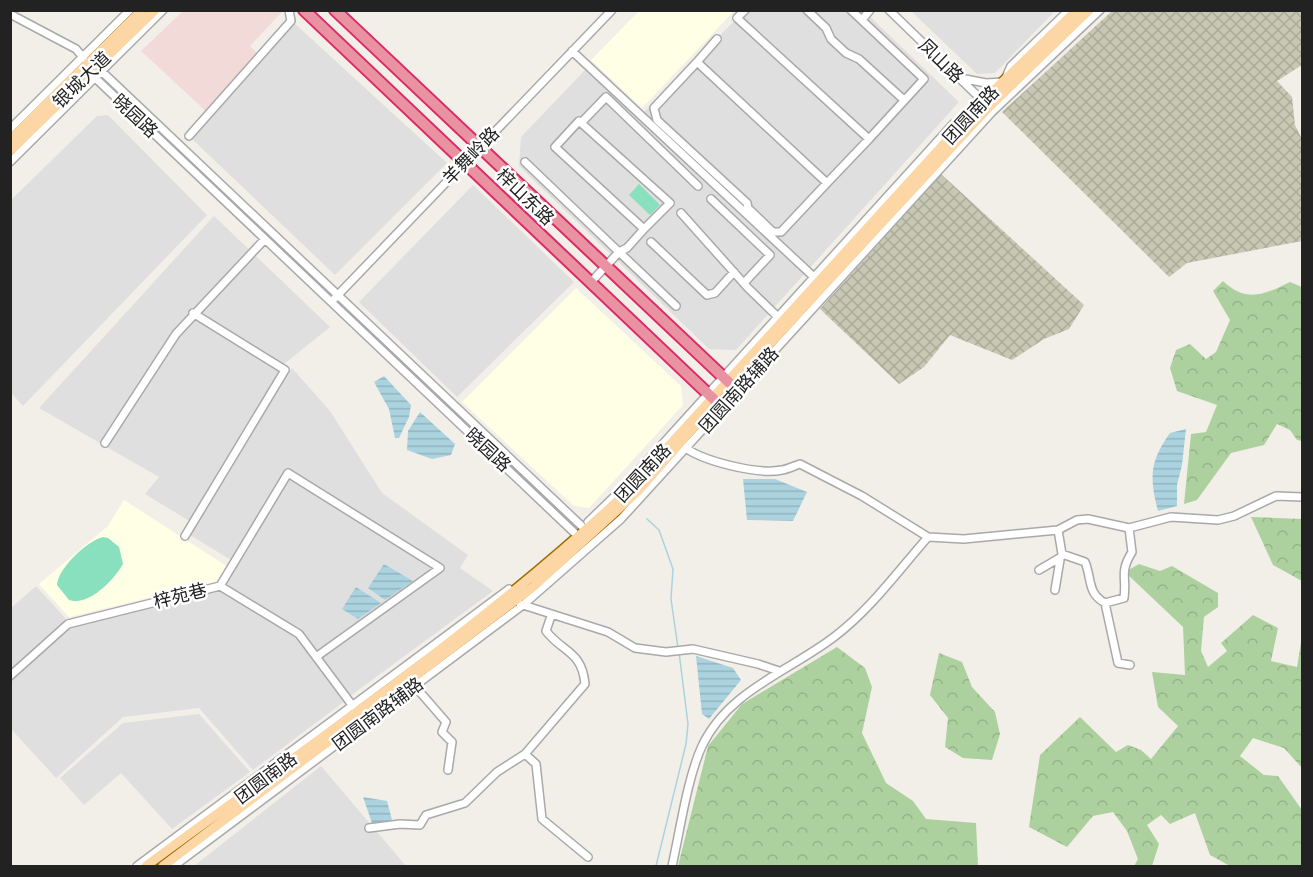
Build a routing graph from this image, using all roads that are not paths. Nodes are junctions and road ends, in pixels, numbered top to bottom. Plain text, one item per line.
1 (130, 10) edge
2 (142, 10) edge
3 (155, 10) edge
4 (163, 10) edge
5 (289, 10) edge
6 (304, 10) edge
7 (335, 10) edge
8 (612, 10) edge
9 (745, 10) edge
10 (807, 10) edge
11 (851, 10) edge
12 (870, 10) edge
13 (889, 10) edge
14 (1069, 10) edge
15 (1077, 10) edge
16 (1089, 10) edge
17 (1100, 10) edge
18 (10, 14) edge
19 (861, 20) junction
20 (717, 39) dead end
21 (572, 51) junction
22 (697, 62) junction
23 (92, 68) junction
24 (958, 77) junction
25 (1003, 81) junction
26 (904, 100) junction
27 (988, 106) junction
28 (581, 123) junction
29 (10, 129) edge
30 (189, 136) dead end
31 (869, 139) junction
32 (10, 140) edge
33 (479, 147) junction
34 (10, 151) edge
35 (10, 162) edge
36 (464, 162) junction
37 (525, 162) dead end
38 (827, 183) junction
39 (698, 186) dead end
40 (711, 199) dead end
41 (681, 213) dead end
42 (644, 230) junction
43 (265, 239) junction
44 (651, 242) dead end
45 (619, 252) junction
46 (606, 266) junction
47 (734, 273) junction
48 (816, 279) junction
49 (591, 282) junction
50 (744, 283) junction
51 (338, 296) junction
52 (332, 302) junction
53 (676, 306) dead end
54 (193, 314) junction
55 (780, 318) junction
56 (730, 383) junction
57 (715, 400) junction
58 (105, 442) dead end
59 (683, 446) junction
60 (633, 485) junction
61 (619, 492) junction
62 (1302, 497) edge
63 (1129, 528) junction
64 (1058, 530) junction
65 (185, 537) dead end
66 (586, 537) junction
67 (928, 537) junction
68 (1061, 557) junction
69 (1039, 570) dead end
70 (220, 586) junction
71 (1055, 590) dead end
72 (519, 603) junction
73 (1105, 603) junction
74 (551, 616) junction
75 (316, 657) junction
76 (1130, 665) dead end
77 (779, 672) junction
78 (10, 676) edge
79 (412, 683) junction
80 (355, 708) junction
81 (525, 754) junction
82 (448, 770) dead end
83 (369, 828) dead end
84 (588, 857) dead end
85 (137, 867) edge
86 (146, 867) edge
87 (163, 867) edge
88 (174, 867) edge
89 (672, 867) edge

1 - 23 street
2 - 23 main road, 银城大道
3 - 23 main road, 银城大道
4 - 23 street
5 - 30 street
6 - 36 highway, 梓山东路
7 - 33 highway, 梓山东路
8 - 21 street, 羊舞岭路
9 - 31 street
10 - 26 street
11 - 19 street
12 - 19 street
13 - 24 street, 凤山路
14 - 25 street
15 - 25 main road, 团圆南路
16 - 27 main road, 团圆南路
17 - 27 street
18 - 23 street
19 - 26 street
20 - 22 street
21 - 33 street, 羊舞岭路
21 - 48 street
22 - 38 street
22 - 38 street
23 - 29 street
23 - 32 main road, 银城大道
23 - 34 main road, 银城大道
23 - 35 street
23 - 43 street, 晓园路
23 - 51 street, 晓园路
24 - 25 street
24 - 27 street, 凤山路
25 - 27 main road, 团圆南路
26 - 31 street
27 - 48 main road, 团圆南路
27 - 56 main road, 团圆南路
28 - 39 street
28 - 42 street
28 - 42 street
31 - 38 street
33 - 36 street, 羊舞岭路
33 - 46 highway, 梓山东路
36 - 49 highway, 梓山东路
36 - 51 street, 羊舞岭路
37 - 45 street
40 - 50 street
41 - 47 street
42 - 45 street
43 - 52 street, 晓园路
43 - 54 street
44 - 47 street
45 - 46 street
45 - 53 street
46 - 49 street
46 - 56 highway, 梓山东路
47 - 50 street
48 - 55 main road, 团圆南路
49 - 57 highway, 梓山东路
50 - 55 street
51 - 52 street, 羊舞岭路
51 - 66 street, 晓园路
52 - 66 street, 晓园路
54 - 58 street
54 - 65 street
55 - 56 main road, 团圆南路
56 - 57 main road, 团圆南路
56 - 57 street, 团圆南路辅路
57 - 59 main road, 团圆南路
57 - 60 main road, 团圆南路
57 - 61 street, 团圆南路辅路
59 - 66 main road, 团圆南路
59 - 67 street
60 - 61 main road
60 - 66 main road, 团圆南路
61 - 66 street, 团圆南路辅路
62 - 63 street
63 - 64 street
63 - 73 street
64 - 67 street
64 - 68 street
66 - 72 main road, 团圆南路
66 - 80 main road, 团圆南路
67 - 77 street
68 - 69 street
68 - 71 street
68 - 73 street
70 - 75 street, 梓苑巷
70 - 75 street
70 - 78 street, 梓苑巷
72 - 74 street
72 - 79 main road, 团圆南路
73 - 76 street
74 - 77 street
74 - 81 street
75 - 80 street, 梓苑巷
77 - 89 street
79 - 82 street
79 - 87 main road, 团圆南路
79 - 88 street, 团圆南路辅路
80 - 85 street, 团圆南路辅路
80 - 86 main road, 团圆南路
81 - 83 street
81 - 84 street

